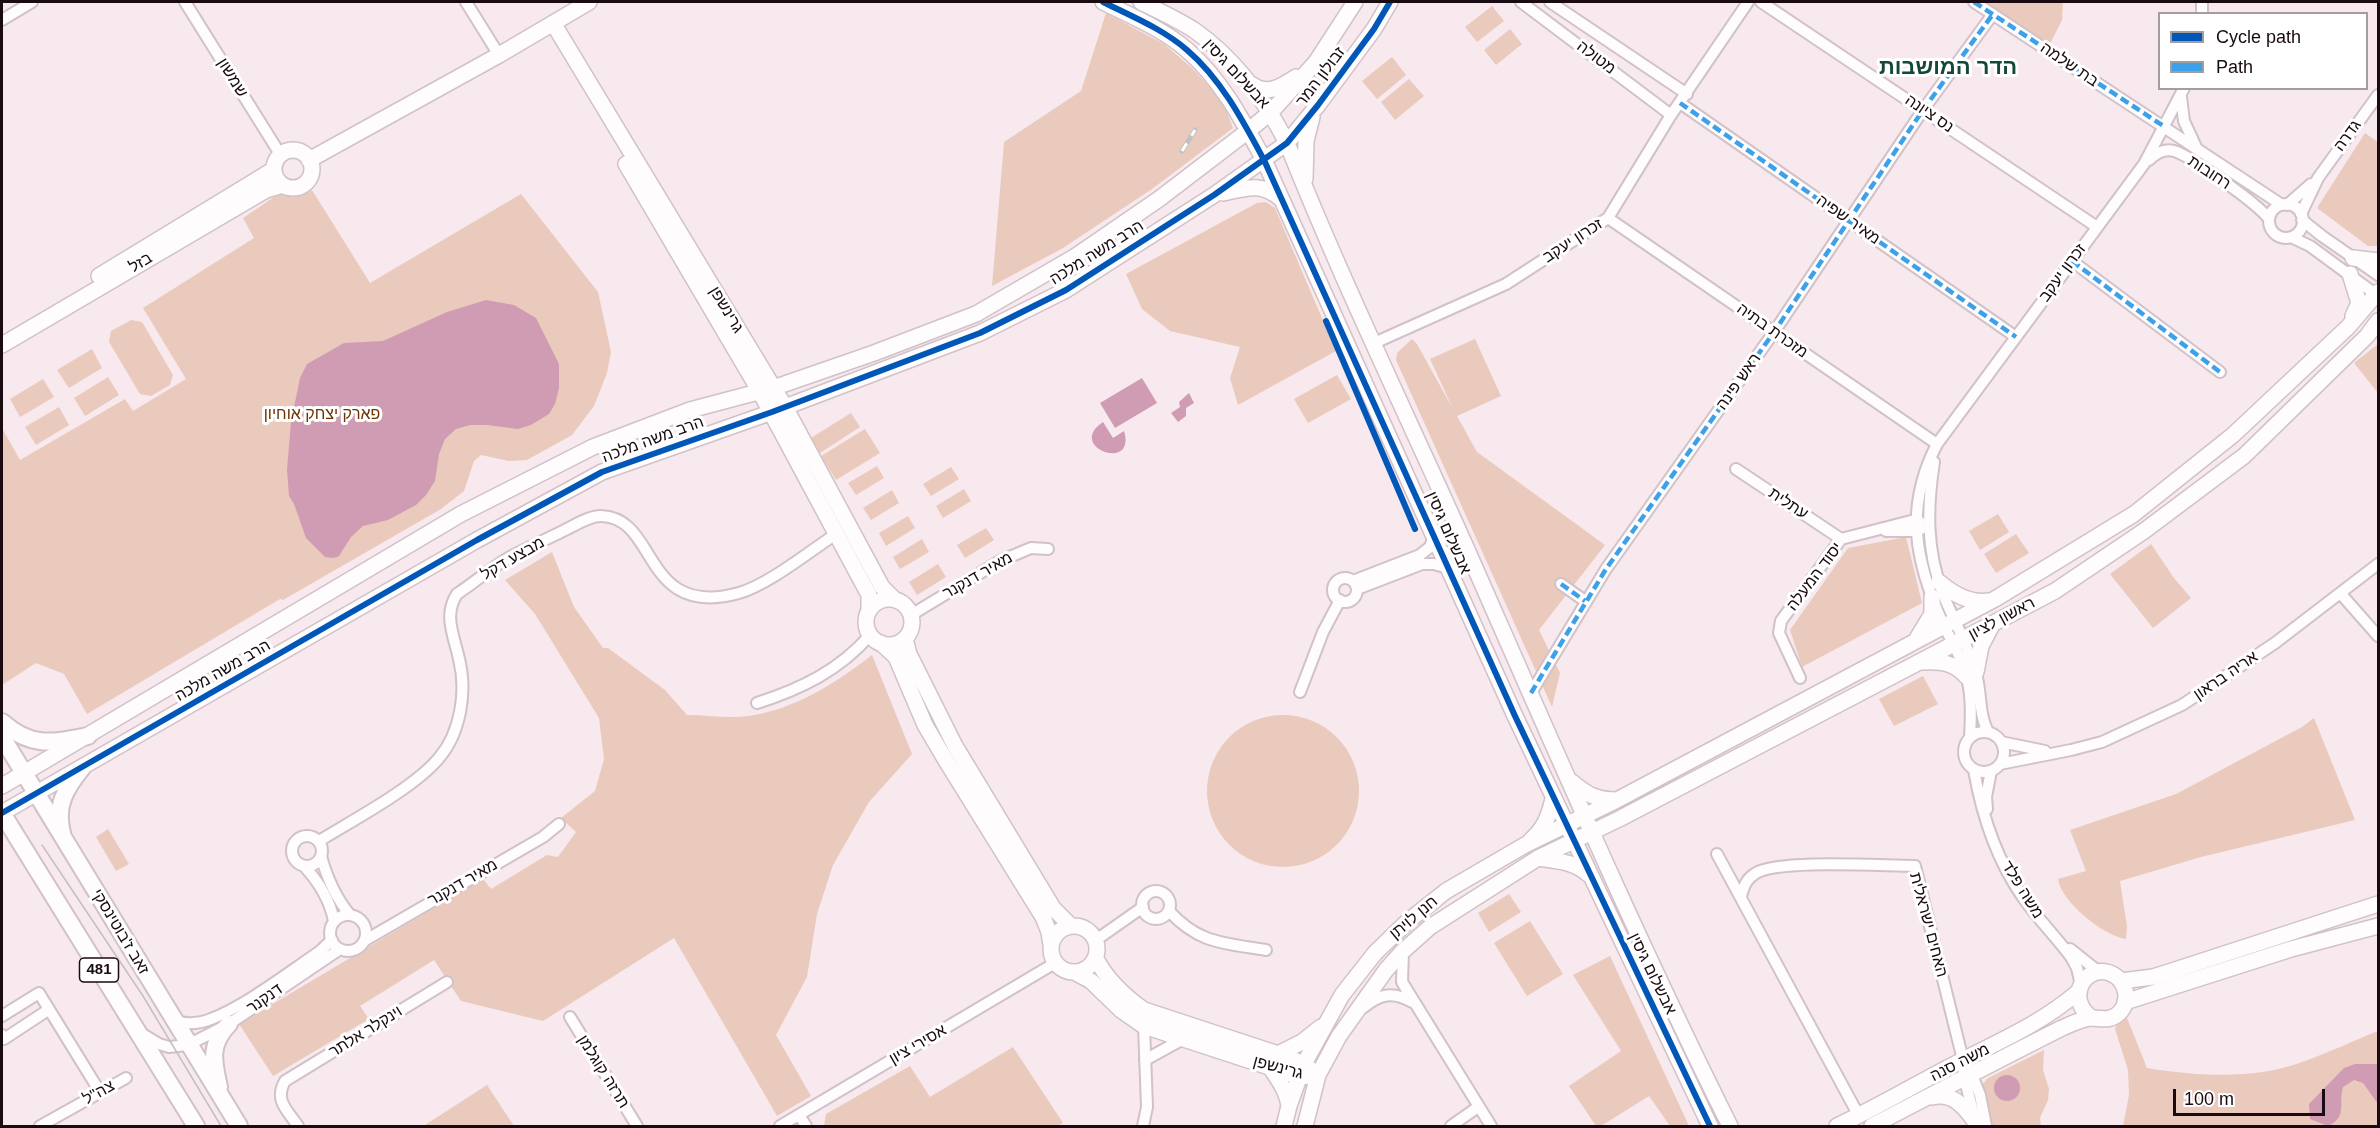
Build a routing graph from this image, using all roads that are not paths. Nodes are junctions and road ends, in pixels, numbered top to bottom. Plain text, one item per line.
1 (32, 2) edge
2 (185, 2) edge
3 (466, 2) edge
4 (589, 2) edge
5 (1103, 2) edge
6 (1141, 2) edge
7 (1355, 2) edge
8 (1390, 2) edge
9 (1521, 2) edge
10 (1550, 2) edge
11 (1748, 2) edge
12 (1761, 2) edge
13 (1974, 2) edge
14 (1564, 5) edge
15 (1993, 14) junction
16 (2, 20) edge
17 (1552, 24) junction
18 (549, 25) junction
19 (499, 54) junction
20 (1316, 62) junction
21 (1245, 80) junction
22 (2182, 92) edge
23 (2379, 95) edge
24 (1683, 98) junction
25 (1318, 105) junction
26 (1923, 110) junction
27 (1271, 112) junction
28 (1671, 115) junction
29 (2165, 127) junction
30 (1248, 131) junction
31 (1287, 143) junction
32 (2198, 149) junction
33 (280, 154) junction
34 (309, 160) junction
35 (1264, 160) junction
36 (2144, 164) junction
37 (273, 170) junction
38 (2318, 178) junction
39 (283, 185) junction
40 (1214, 195) junction
41 (1309, 199) junction
42 (1283, 201) junction
43 (2284, 205) junction
44 (2302, 217) junction
45 (1608, 218) junction
46 (2269, 219) junction
47 (1849, 221) junction
48 (2097, 227) junction
49 (2291, 237) junction
50 (2353, 258) junction
51 (2379, 261) edge
52 (2070, 264) junction
53 (2350, 274) junction
54 (2379, 275) edge
55 (2378, 294) edge
56 (2379, 321) edge
57 (2348, 327) junction
58 (1774, 333) junction
59 (2373, 334) edge
60 (2, 335) edge
61 (2016, 337) junction
62 (1372, 344) junction
63 (2, 345) edge
64 (756, 372) junction
65 (2220, 372) dead end
66 (795, 381) junction
67 (767, 390) junction
68 (738, 398) junction
69 (808, 398) junction
70 (778, 410) junction
71 (747, 421) junction
72 (790, 432) junction
73 (1937, 444) junction
74 (1736, 469) dead end
75 (1916, 525) junction
76 (1928, 526) junction
77 (836, 534) junction
78 (1434, 536) junction
79 (1841, 539) junction
80 (1048, 549) dead end
81 (2379, 564) edge
82 (1448, 568) junction
83 (1939, 582) junction
84 (1561, 584) dead end
85 (1355, 585) junction
86 (2340, 594) junction
87 (1932, 597) junction
88 (894, 599) junction
89 (1340, 600) junction
90 (1995, 600) junction
91 (1585, 601) junction
92 (869, 610) junction
93 (911, 615) junction
94 (1949, 623) junction
95 (1992, 625) junction
96 (2379, 636) edge
97 (876, 639) junction
98 (905, 639) junction
99 (1959, 642) junction
100 (1912, 643) junction
101 (1920, 662) junction
102 (1972, 675) junction
103 (1800, 678) dead end
104 (1300, 692) dead end
105 (1531, 693) junction
106 (757, 703) dead end
107 (2, 722) edge
108 (1988, 732) junction
109 (88, 736) junction
110 (2, 737) edge
111 (1971, 737) junction
112 (2001, 742) junction
113 (2054, 752) junction
114 (2000, 764) junction
115 (82, 768) junction
116 (1974, 770) junction
117 (1990, 771) junction
118 (22, 773) junction
119 (1569, 779) junction
120 (2, 786) edge
121 (36, 795) junction
122 (1553, 799) junction
123 (1617, 800) junction
124 (2, 813) edge
125 (1584, 816) junction
126 (1619, 819) junction
127 (559, 824) dead end
128 (1566, 826) junction
129 (1591, 832) junction
130 (1991, 836) junction
131 (2, 841) edge
132 (1573, 841) junction
133 (319, 842) junction
134 (65, 843) junction
135 (1525, 845) junction
136 (24, 851) junction
137 (1717, 854) dead end
138 (321, 856) junction
139 (1538, 858) junction
140 (1603, 860) junction
141 (304, 866) junction
142 (1589, 875) junction
143 (1741, 896) junction
144 (2379, 904) edge
145 (1143, 907) junction
146 (1169, 911) junction
147 (350, 915) junction
148 (334, 921) junction
149 (1071, 926) junction
150 (2379, 926) edge
151 (2058, 939) junction
152 (1096, 940) junction
153 (364, 941) junction
154 (336, 945) junction
155 (1051, 945) junction
156 (1266, 950) dead end
157 (1403, 951) junction
158 (1096, 959) junction
159 (1055, 963) junction
160 (2099, 972) junction
161 (1076, 973) junction
162 (2121, 981) junction
163 (447, 982) dead end
164 (2079, 989) junction
165 (1412, 1002) junction
166 (2125, 1002) junction
167 (48, 1010) junction
168 (2, 1016) edge
169 (1352, 1016) junction
170 (570, 1017) dead end
171 (2092, 1018) junction
172 (172, 1019) junction
173 (1329, 1021) junction
174 (229, 1024) junction
175 (134, 1026) junction
176 (1144, 1026) junction
177 (2, 1035) edge
178 (1183, 1039) junction
179 (188, 1045) junction
180 (1145, 1060) junction
181 (1274, 1060) junction
182 (1963, 1060) junction
183 (1302, 1071) junction
184 (1969, 1075) junction
185 (1318, 1076) junction
186 (126, 1078) dead end
187 (100, 1092) junction
188 (222, 1099) junction
189 (1923, 1099) junction
190 (1288, 1106) junction
191 (1478, 1107) junction
192 (799, 1115) junction
193 (1859, 1116) junction
194 (1708, 1125) edge
195 (1979, 1125) edge
196 (40, 1126) edge
197 (195, 1126) edge
198 (239, 1126) edge
199 (298, 1126) edge
200 (637, 1126) edge
201 (780, 1126) edge
202 (806, 1126) edge
203 (1143, 1126) edge
204 (1284, 1126) edge
205 (1305, 1126) edge
206 (1451, 1126) edge
207 (1491, 1126) edge
208 (1731, 1126) edge
209 (1837, 1126) edge
210 (1872, 1126) edge

1 - 16 street
2 - 33 street, שמשון
3 - 19 street
4 - 18 street
5 - 30 street, אבשלום גיסין
6 - 21 street, אבשלום גיסין
7 - 20 street, זבולון המר
8 - 25 street, זבולון המר
9 - 17 street, מטולה
10 - 14 street, מטולה
11 - 24 street, זכרון יעקב
12 - 26 street, נס ציונה
13 - 15 street, בת שלמה
14 - 17 street
14 - 24 street, מטולה
15 - 26 street, ראש פינה
15 - 29 street, בת שלמה
17 - 28 street, מטולה
18 - 19 street
18 - 64 street, גרינשפן
19 - 34 street
20 - 21 street
20 - 27 street, זבולון המר
21 - 27 street, אבשלום גיסין
22 - 29 street, זכרון יעקב
22 - 32 street, זכרון יעקב
23 - 38 street, גדרה
24 - 28 street, זכרון יעקב
24 - 47 street, מאיר שפיה
25 - 31 street, זבולון המר
25 - 41 street
26 - 47 street, ראש פינה
26 - 48 street, נס ציונה
27 - 30 street, זבולון המר
27 - 31 street, אבשלום גיסין
28 - 45 street, זכרון יעקב
29 - 32 street, רחובות
29 - 36 street, זכרון יעקב
30 - 35 street, אבשלום גיסין
30 - 66 street, הרב משה מלכה
31 - 35 street, זבולון המר
31 - 41 street, אבשלום גיסין
32 - 43 street, רחובות
33 - 34 street
33 - 37 street
34 - 39 street
35 - 40 street, הרב משה מלכה
35 - 42 street, אבשלום גיסין
36 - 46 street, רחובות
36 - 48 street, זכרון יעקב
37 - 39 street
37 - 60 street, בזל
38 - 43 street, גדרה
38 - 44 street, גדרה
39 - 63 street, בזל
40 - 42 street
40 - 69 street, הרב משה מלכה
41 - 62 street, אבשלום גיסין
42 - 78 street, אבשלום גיסין
43 - 44 street
43 - 46 street
44 - 49 street
44 - 50 street
45 - 58 street, מזכרת בתיה
45 - 62 street, זכרון יעקב
46 - 49 street
47 - 58 street, ראש פינה
47 - 61 street, מאיר שפיה
48 - 52 street, זכרון יעקב
49 - 53 street
50 - 51 street
50 - 54 street
52 - 61 street, זכרון יעקב
52 - 65 street
53 - 55 street
53 - 57 street
55 - 57 street, ראשון לציון
56 - 59 street, ראשון לציון
57 - 90 street, ראשון לציון
58 - 73 street, מזכרת בתיה
58 - 91 street, ראש פינה
59 - 95 street, ראשון לציון
61 - 73 street, זכרון יעקב
62 - 105 street, אבשלום גיסין
64 - 66 street
64 - 67 street, גרינשפן
64 - 68 street
66 - 67 street, הרב משה מלכה
67 - 68 street, הרב משה מלכה
67 - 70 street, גרינשפן
68 - 109 street, הרב משה מלכה
69 - 70 street, הרב משה מלכה
69 - 72 street
70 - 71 street, הרב משה מלכה
70 - 72 street, גרינשפן
71 - 72 street
71 - 115 street, הרב משה מלכה
72 - 77 street, גרינשפן
72 - 88 street, גרינשפן
73 - 75 street, זכרון יעקב
73 - 76 street, זכרון יעקב
74 - 79 street, עתלית
75 - 76 street
75 - 79 street, יסוד המעלה
75 - 87 street, זכרון יעקב
76 - 83 street, זכרון יעקב
77 - 92 street, גרינשפן
77 - 133 street, מבצע דקל
78 - 82 street, אבשלום גיסין
78 - 85 street
79 - 103 street, יסוד המעלה
80 - 93 street, מאיר דנקנר
81 - 86 street, אריה בראון
82 - 85 street
82 - 122 street, אבשלום גיסין
83 - 90 street
83 - 94 street, זכרון יעקב
84 - 91 street
85 - 89 street
85 - 89 street
86 - 96 street
86 - 113 street, אריה בראון
87 - 94 street, זכרון יעקב
87 - 100 street
88 - 92 street
88 - 93 street
89 - 104 street
90 - 94 street, ראשון לציון
91 - 105 street, ראש פינה
92 - 97 street
93 - 98 street
94 - 99 street, זכרון יעקב
94 - 100 street, ראשון לציון
95 - 99 street, ראשון לציון
95 - 102 street
97 - 98 street
97 - 106 street
97 - 155 street
98 - 149 street
99 - 101 street, ראשון לציון
99 - 102 street, זכרון יעקב
100 - 123 street, ראשון לציון
101 - 102 street
101 - 126 street, ראשון לציון
102 - 108 street, זכרון יעקב
102 - 111 street, זכרון יעקב
105 - 119 street, אבשלום גיסין
107 - 109 main road
108 - 111 street
108 - 112 street
109 - 118 street, הרב משה מלכה
110 - 118 main road, זאב ז'בוטינסקי / 481
111 - 116 street
112 - 113 street, אריה בראון
112 - 114 street
113 - 114 street, אריה בראון
114 - 117 street
115 - 121 street, הרב משה מלכה
115 - 134 main road
116 - 117 street
116 - 130 street, משה פלד
117 - 130 street, משה פלד
118 - 120 street, הרב משה מלכה
118 - 121 main road, זאב ז'בוטינסקי / 481
119 - 123 street
119 - 125 street, אבשלום גיסין
121 - 124 street, הרב משה מלכה
121 - 134 main road, זאב ז'בוטינסקי / 481
122 - 128 street, אבשלום גיסין
122 - 135 street
123 - 125 street, ראשון לציון
124 - 136 main road, 481
125 - 128 street, חנן לויתן
125 - 129 street, אבשלום גיסין
126 - 129 street, ראשון לציון
126 - 140 street
127 - 153 street, מאיר דנקנר
128 - 132 street, אבשלום גיסין
128 - 135 street, חנן לויתן
129 - 132 street, ראשון לציון
129 - 140 street, אבשלום גיסין
130 - 151 street, משה פלד
131 - 136 main road
132 - 139 street, חנן לויתן
132 - 142 street, אבשלום גיסין
133 - 138 street
133 - 141 street
134 - 172 main road, זאב ז'בוטינסקי / 481
135 - 173 street, חנן לויתן
136 - 175 main road, 481
137 - 143 street
138 - 141 street
138 - 147 street
139 - 142 street
139 - 157 street, חנן לויתן
140 - 208 street, אבשלום גיסין
141 - 148 street
142 - 194 street, אבשלום גיסין
143 - 182 street, האחים ישראלית
143 - 193 street
144 - 162 street
145 - 146 street
145 - 146 street
145 - 152 street
146 - 156 street
147 - 148 street
147 - 153 street
148 - 154 street
149 - 152 street
149 - 155 street
150 - 166 street
151 - 160 street, משה פלד
151 - 164 street, משה פלד
152 - 158 street
153 - 154 street
154 - 172 street
154 - 174 street, דנקנר
155 - 159 street
157 - 165 street
157 - 169 street, חנן לויתן
158 - 161 street
158 - 181 street, גרינשפן
159 - 161 street
159 - 192 street, אסירי ציון
160 - 162 street
160 - 164 street
161 - 176 street, גרינשפן
162 - 166 street
163 - 199 street, וינקלר אלתר
164 - 171 street
164 - 182 street, משה סנה
165 - 169 street
165 - 191 street
166 - 171 street
167 - 168 street
167 - 177 street
167 - 187 street
169 - 185 street, חנן לויתן
170 - 200 street, תרזה קוגלמן
171 - 184 street, משה סנה
172 - 179 main road, זאב ז'בוטינסקי / 481
173 - 181 street
173 - 183 street, חנן לויתן
174 - 179 street, דנקנר
174 - 188 main road
175 - 179 street
175 - 197 main road, 481
176 - 178 street, גרינשפן
176 - 180 street
178 - 180 street
178 - 181 street, גרינשפן
179 - 188 main road, זאב ז'בוטינסקי / 481
180 - 203 street
181 - 183 street, גרינשפן
181 - 190 street
182 - 184 street
182 - 193 street, משה סנה
183 - 185 street, גרינשפן
183 - 190 street, חנן לויתן
184 - 189 street, משה סנה
184 - 195 street
185 - 205 street, חנן לויתן
186 - 187 street, צה"ל
187 - 196 street, צה"ל
188 - 198 main road, זאב ז'בוטינסקי / 481
189 - 195 street
189 - 210 street, משה סנה
190 - 204 street, חנן לויתן
191 - 206 street
191 - 207 street
192 - 201 street, אסירי ציון
192 - 202 street
193 - 209 street, משה סנה

